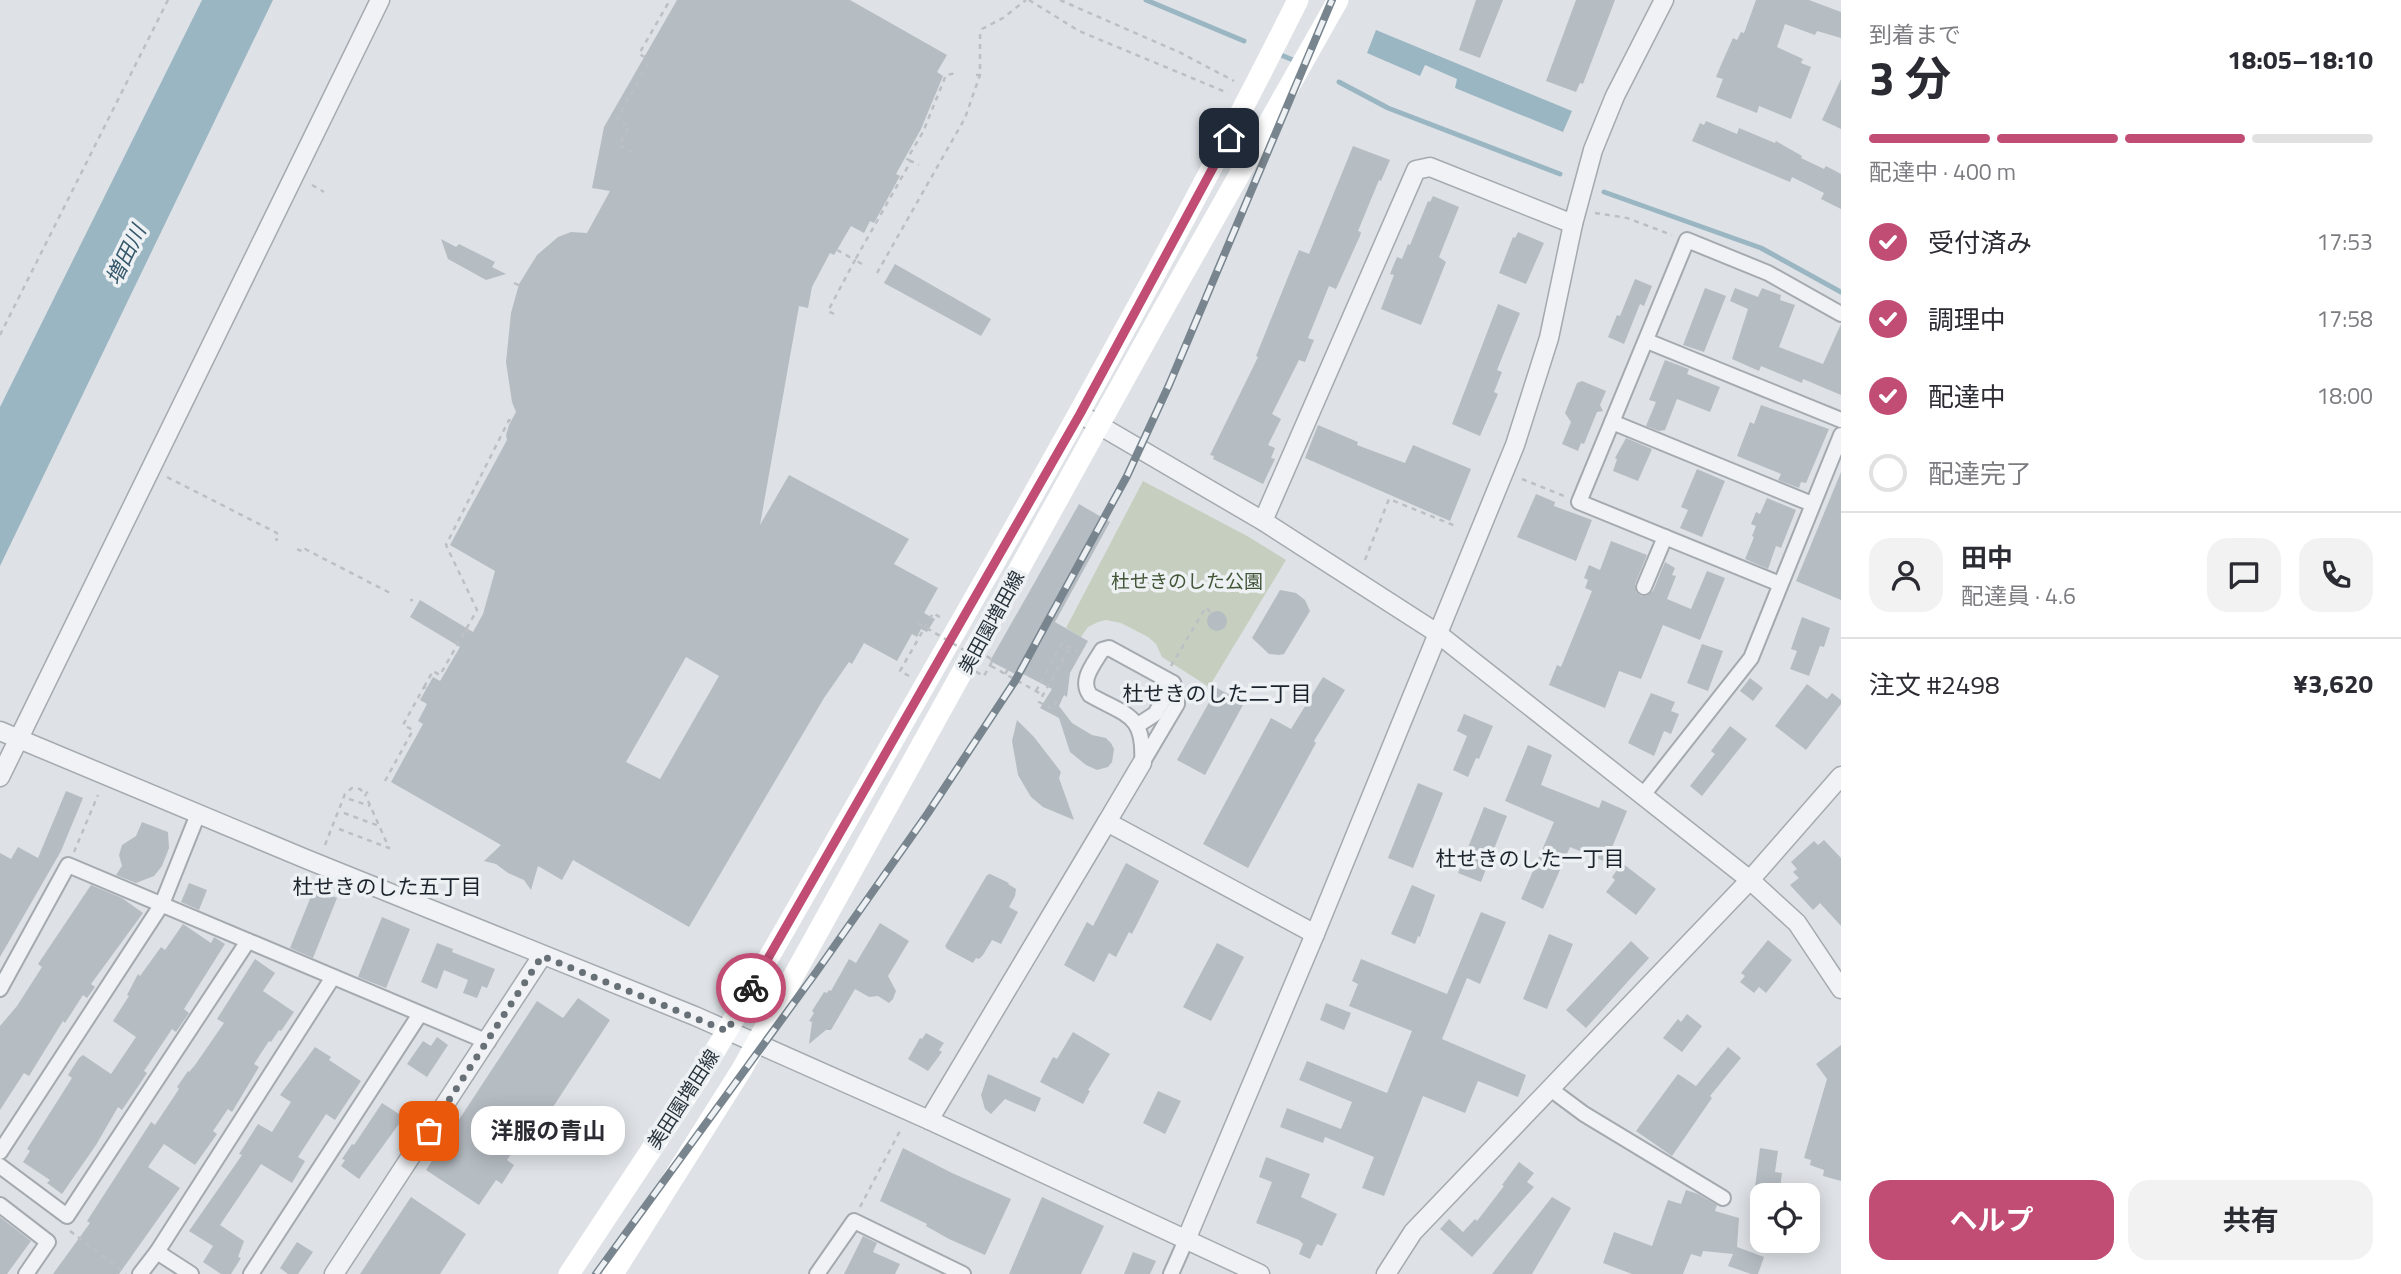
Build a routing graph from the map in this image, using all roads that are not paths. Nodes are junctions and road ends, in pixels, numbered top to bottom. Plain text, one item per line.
1 (380, 0) edge
2 (1298, 0) edge
3 (1338, 0) edge
4 (1664, 0) edge
5 (1573, 224) junction
6 (1841, 314) edge
7 (1647, 341) junction
8 (1080, 414) junction
9 (1841, 420) edge
10 (1612, 422) junction
11 (1100, 426) junction
12 (1841, 435) edge
13 (1812, 504) junction
14 (1263, 520) junction
15 (1665, 537) junction
16 (1780, 584) junction
17 (1644, 587) dead end
18 (1437, 633) junction
19 (1173, 683) junction
20 (1138, 726) junction
21 (0, 731) edge
22 (19, 739) junction
23 (1142, 763) junction
24 (1841, 776) edge
25 (0, 777) edge
26 (1643, 795) junction
27 (198, 814) junction
28 (1107, 822) junction
29 (1750, 880) junction
30 (162, 904) junction
31 (1315, 934) junction
32 (248, 941) junction
33 (542, 956) junction
34 (333, 977) junction
35 (0, 989) edge
36 (1841, 989) edge
37 (420, 1014) junction
38 (727, 1031) junction
39 (488, 1042) junction
40 (755, 1044) junction
41 (1549, 1088) junction
42 (929, 1120) junction
43 (0, 1152) edge
44 (0, 1166) edge
45 (1723, 1198) dead end
46 (0, 1205) edge
47 (1186, 1240) junction
48 (157, 1252) junction
49 (26, 1274) edge
50 (140, 1274) edge
51 (191, 1274) edge
52 (251, 1274) edge
53 (334, 1274) edge
54 (569, 1274) edge
55 (613, 1274) edge
56 (817, 1274) edge
57 (963, 1274) edge
58 (1171, 1274) edge
59 (1260, 1274) edge
60 (1386, 1274) edge

1 - 22 street
2 - 8 main road, 美田園増田線
3 - 11 main road, 美田園増田線
4 - 5 street
5 - 14 street
5 - 18 street
6 - 7 street
7 - 9 street
7 - 10 street
8 - 11 street
8 - 38 main road, 美田園増田線
10 - 13 street
10 - 15 street
11 - 14 street
11 - 40 main road, 美田園増田線
12 - 13 street
13 - 16 street
14 - 18 street
15 - 16 street
15 - 17 street
16 - 26 street
18 - 26 street
18 - 31 street
19 - 20 street
19 - 20 street
19 - 23 street
20 - 23 street
21 - 22 street
22 - 25 street
22 - 27 street
23 - 28 street
24 - 29 street
26 - 29 street
27 - 30 street
27 - 33 street
28 - 31 street
28 - 42 street
29 - 36 street
29 - 41 street
30 - 32 street
30 - 35 street
30 - 43 street
31 - 47 street
32 - 34 street
32 - 44 street
33 - 38 street
33 - 39 street
34 - 37 street
34 - 48 street
37 - 39 street
37 - 52 street
38 - 40 street
38 - 54 main road, 美田園増田線
39 - 53 street
40 - 42 street
40 - 55 main road, 美田園増田線
41 - 45 street
41 - 60 street
42 - 47 street
46 - 49 street
47 - 58 street
47 - 59 street
48 - 50 street
48 - 51 street
56 - 57 street

